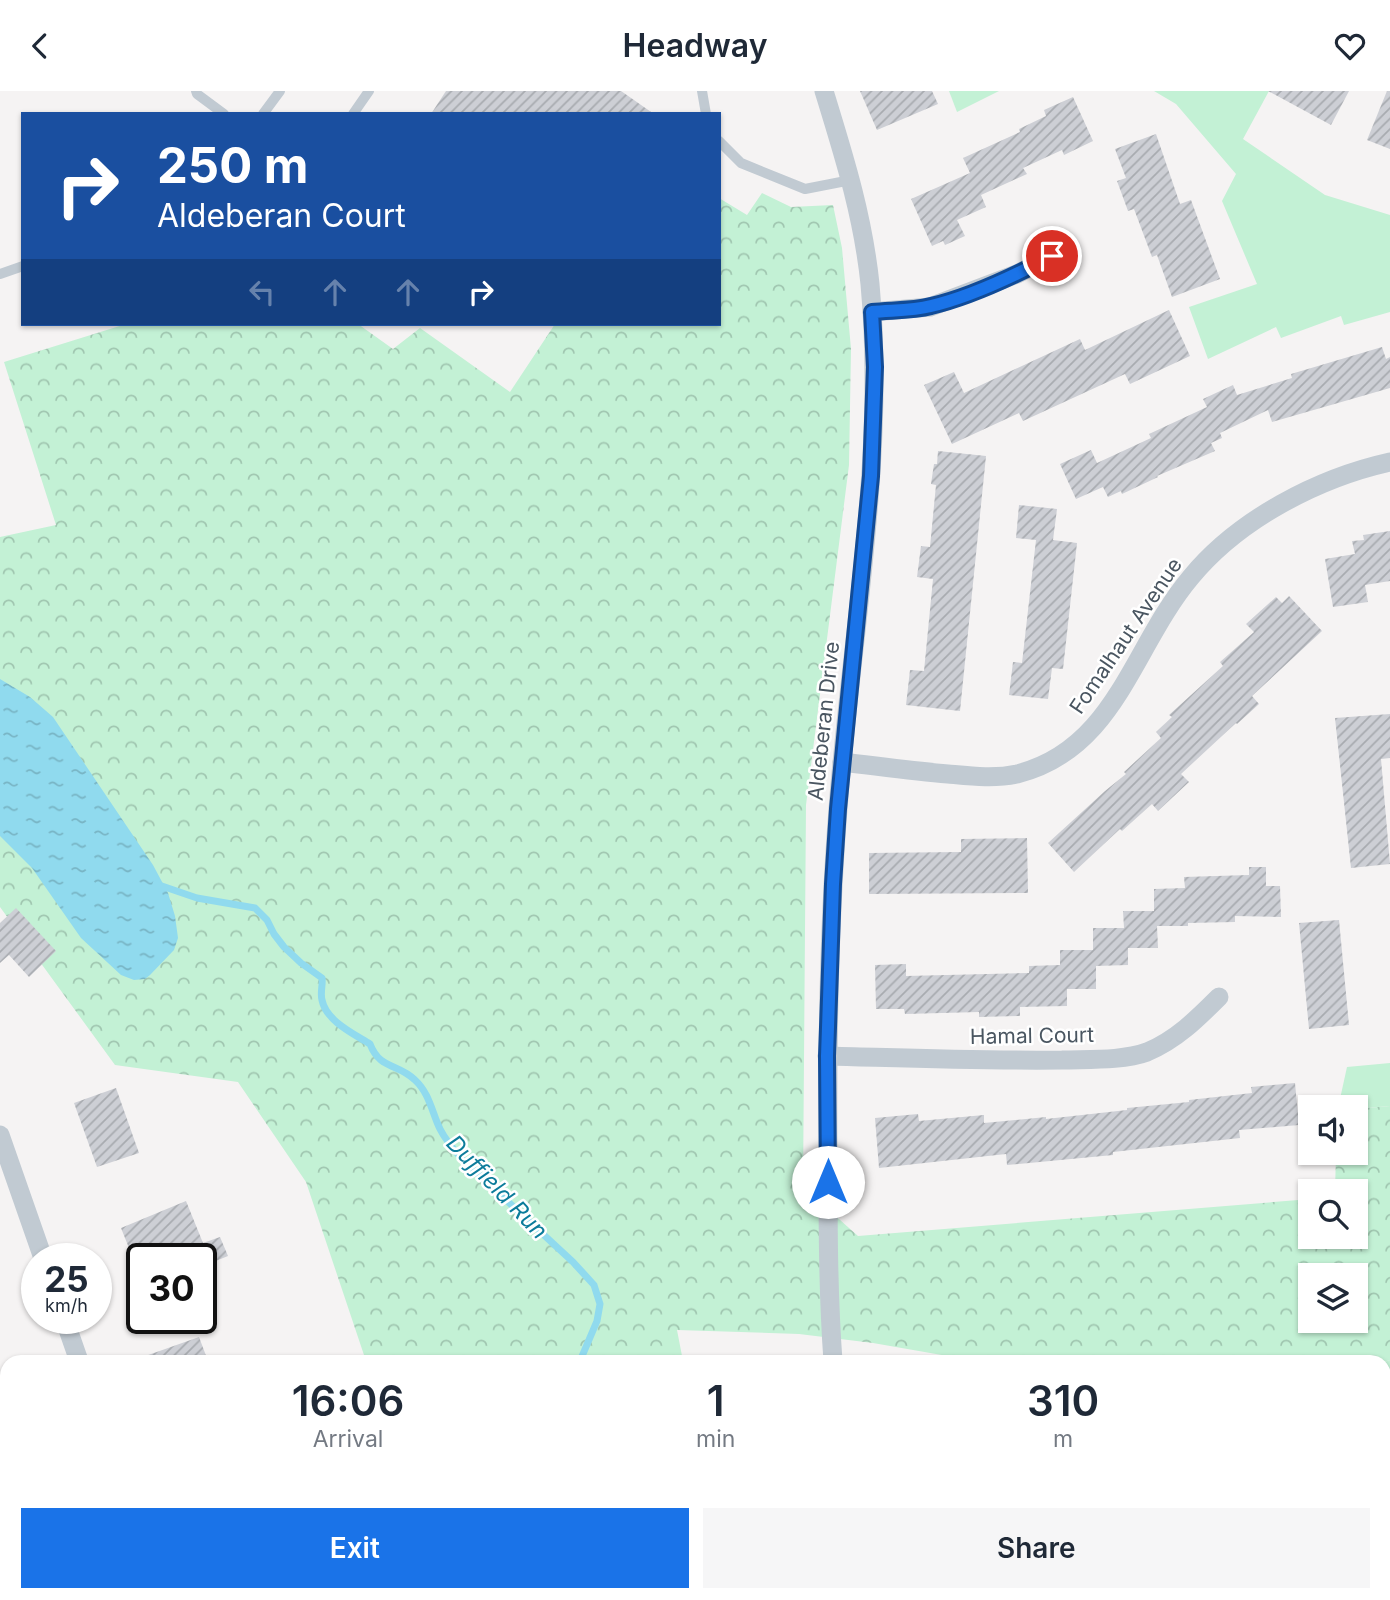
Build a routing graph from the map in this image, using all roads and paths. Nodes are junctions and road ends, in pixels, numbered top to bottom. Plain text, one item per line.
1 (280, 91) edge
2 (369, 91) edge
3 (702, 91) edge
4 (824, 91) edge
5 (198, 92) edge
6 (222, 112) edge
7 (264, 112) edge
8 (354, 112) edge
9 (706, 112) edge
10 (721, 143) edge
11 (852, 180) junction
12 (1052, 256) dead end
13 (21, 267) edge
14 (0, 274) edge
15 (872, 312) junction
16 (1390, 462) edge
17 (842, 762) junction
18 (1219, 997) dead end
19 (827, 1056) junction
20 (0, 1135) edge
21 (38, 1243) edge
22 (70, 1334) edge
23 (77, 1355) edge
24 (833, 1355) edge

1 - 7 lane
2 - 8 lane
3 - 9 lane
4 - 11 street, Aldeberan Drive
5 - 6 lane
10 - 11 lane
11 - 15 street, Aldeberan Drive
12 - 15 street
13 - 14 lane
15 - 17 street, Aldeberan Drive
16 - 17 street, Fomalhaut Avenue
17 - 19 street, Aldeberan Drive
18 - 19 street, Hamal Court
19 - 24 street, Aldeberan Drive
20 - 21 street
22 - 23 street

